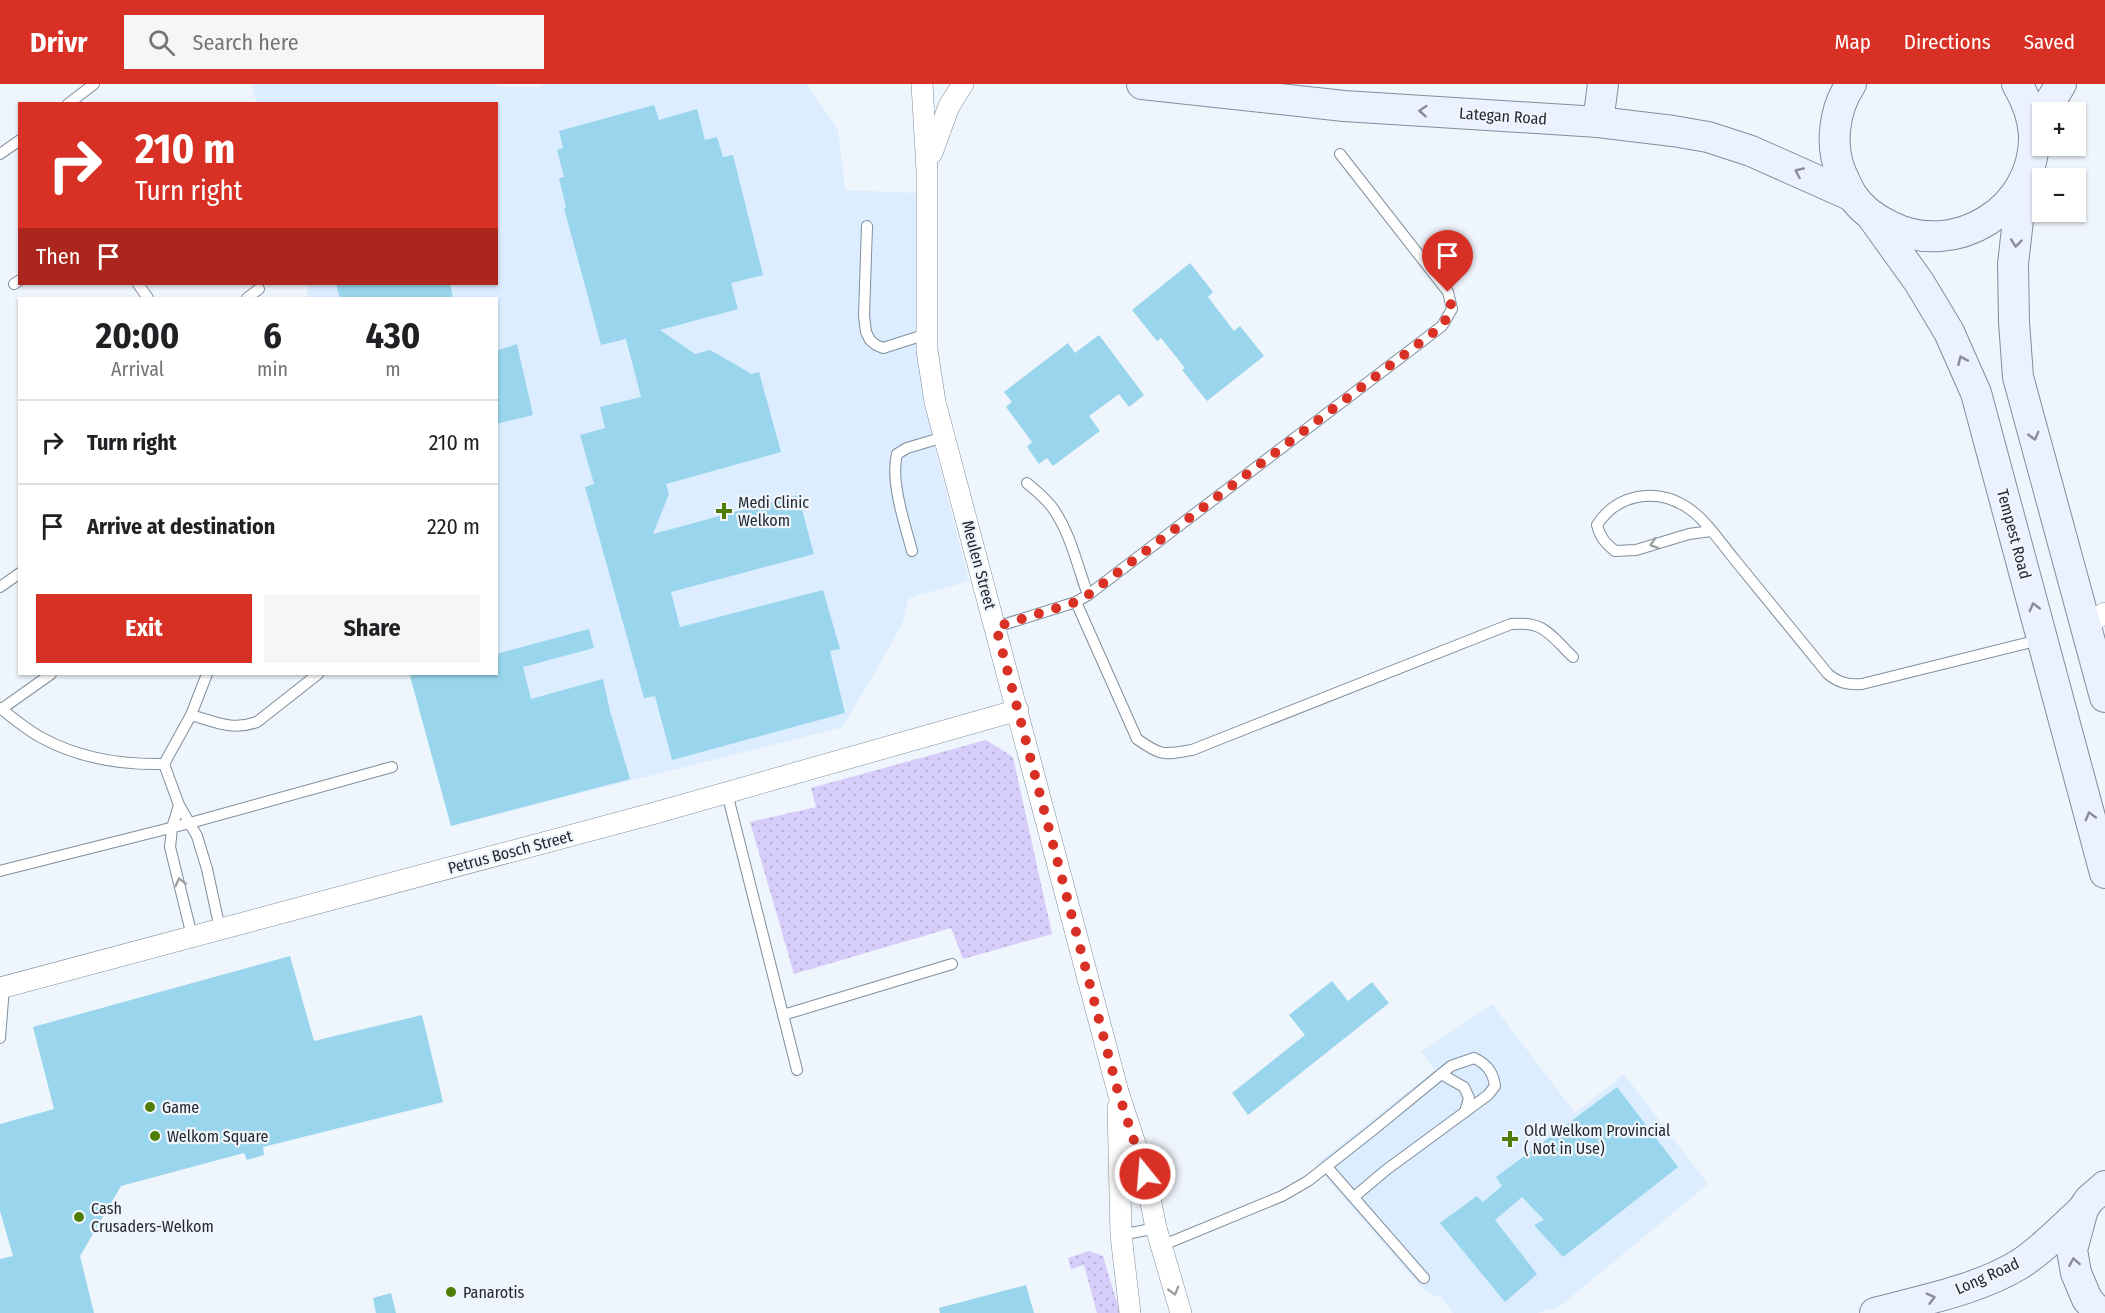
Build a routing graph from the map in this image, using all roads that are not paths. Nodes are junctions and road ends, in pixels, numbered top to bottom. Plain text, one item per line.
1 (94, 84) edge
2 (922, 84) edge
3 (963, 84) edge
4 (1142, 84) edge
5 (1603, 84) edge
6 (1851, 84) edge
7 (2017, 84) edge
8 (2061, 84) edge
9 (1345, 95) edge
10 (71, 102) edge
11 (2050, 102) edge
12 (2032, 108) edge
13 (1598, 122) junction
14 (18, 141) edge
15 (0, 154) edge
16 (1340, 154) dead end
17 (2032, 155) edge
18 (927, 171) junction
19 (2022, 185) junction
20 (1852, 196) junction
21 (1873, 218) junction
22 (867, 226) dead end
23 (259, 289) dead end
24 (248, 297) edge
25 (927, 334) junction
26 (2018, 377) junction
27 (1976, 393) junction
28 (944, 437) junction
29 (1028, 483) dead end
30 (1711, 531) junction
31 (912, 551) dead end
32 (18, 574) edge
33 (0, 587) edge
34 (1088, 595) junction
35 (1076, 602) junction
36 (2096, 619) edge
37 (996, 627) junction
38 (2043, 639) junction
39 (1573, 657) dead end
40 (50, 675) edge
41 (207, 675) edge
42 (317, 675) edge
43 (2105, 697) edge
44 (1, 709) edge
45 (1018, 710) junction
46 (192, 715) junction
47 (164, 764) junction
48 (392, 767) dead end
49 (727, 793) junction
50 (179, 805) junction
51 (190, 823) junction
52 (172, 828) junction
53 (0, 871) edge
54 (2105, 873) edge
55 (220, 929) junction
56 (192, 936) junction
57 (952, 964) dead end
58 (2, 988) edge
59 (783, 1015) junction
60 (0, 1038) edge
61 (797, 1070) dead end
62 (1441, 1074) junction
63 (1118, 1092) junction
64 (1465, 1112) junction
65 (1327, 1167) junction
66 (2096, 1193) edge
67 (1354, 1197) junction
68 (1121, 1235) junction
69 (1159, 1237) junction
70 (1424, 1278) dead end
71 (1130, 1313) edge
72 (1181, 1313) edge
73 (1875, 1313) edge
74 (2099, 1313) edge

1 - 10 lane
2 - 18 street, Meulen Street
3 - 18 street, Meulen Street
4 - 9 street, Lategan Road
5 - 13 street
6 - 20 street
7 - 12 street
8 - 11 street
13 -> 9 street, Lategan Road
20 -> 13 street, Lategan Road
14 - 15 lane
16 - 34 lane
17 - 19 street
18 - 25 street, Meulen Street
19 - 21 street
19 -> 26 street
20 - 21 street
27 -> 21 street, Tempest Road
22 - 25 lane
23 - 24 lane
25 - 28 street, Meulen Street
26 - 27 street
26 -> 36 street
38 -> 27 street, Tempest Road
28 - 31 lane
28 - 37 street, Meulen Street
29 - 34 lane
30 -> 30 lane
30 - 38 lane
32 - 33 lane
34 - 35 lane
35 - 37 lane
35 - 39 lane
36 - 43 street
37 - 45 street, Meulen Street
54 -> 38 street, Tempest Road
40 - 44 lane
41 - 46 lane
42 - 46 lane
44 - 47 lane
45 - 49 street, Petrus Bosch Street
45 - 63 street, Meulen Street
46 - 47 lane
47 - 50 lane
48 - 51 lane
49 - 55 street, Petrus Bosch Street
49 - 59 lane
50 - 51 lane
50 - 52 lane
51 - 52 lane
51 - 55 lane
52 - 53 lane
56 -> 52 lane
55 - 56 street, Petrus Bosch Street
56 - 58 street, Petrus Bosch Street
57 - 59 lane
58 - 60 lane
59 - 61 lane
62 - 64 lane
62 - 64 lane
62 - 65 lane
63 - 68 street, Meulen Street
63 - 69 street, Meulen Street
64 - 67 lane
65 - 67 lane
65 - 69 lane
73 -> 66 street, Long Road
74 -> 66 street
67 - 70 lane
68 - 69 lane
68 - 71 street, Meulen Street
69 -> 72 street, Meulen Street

